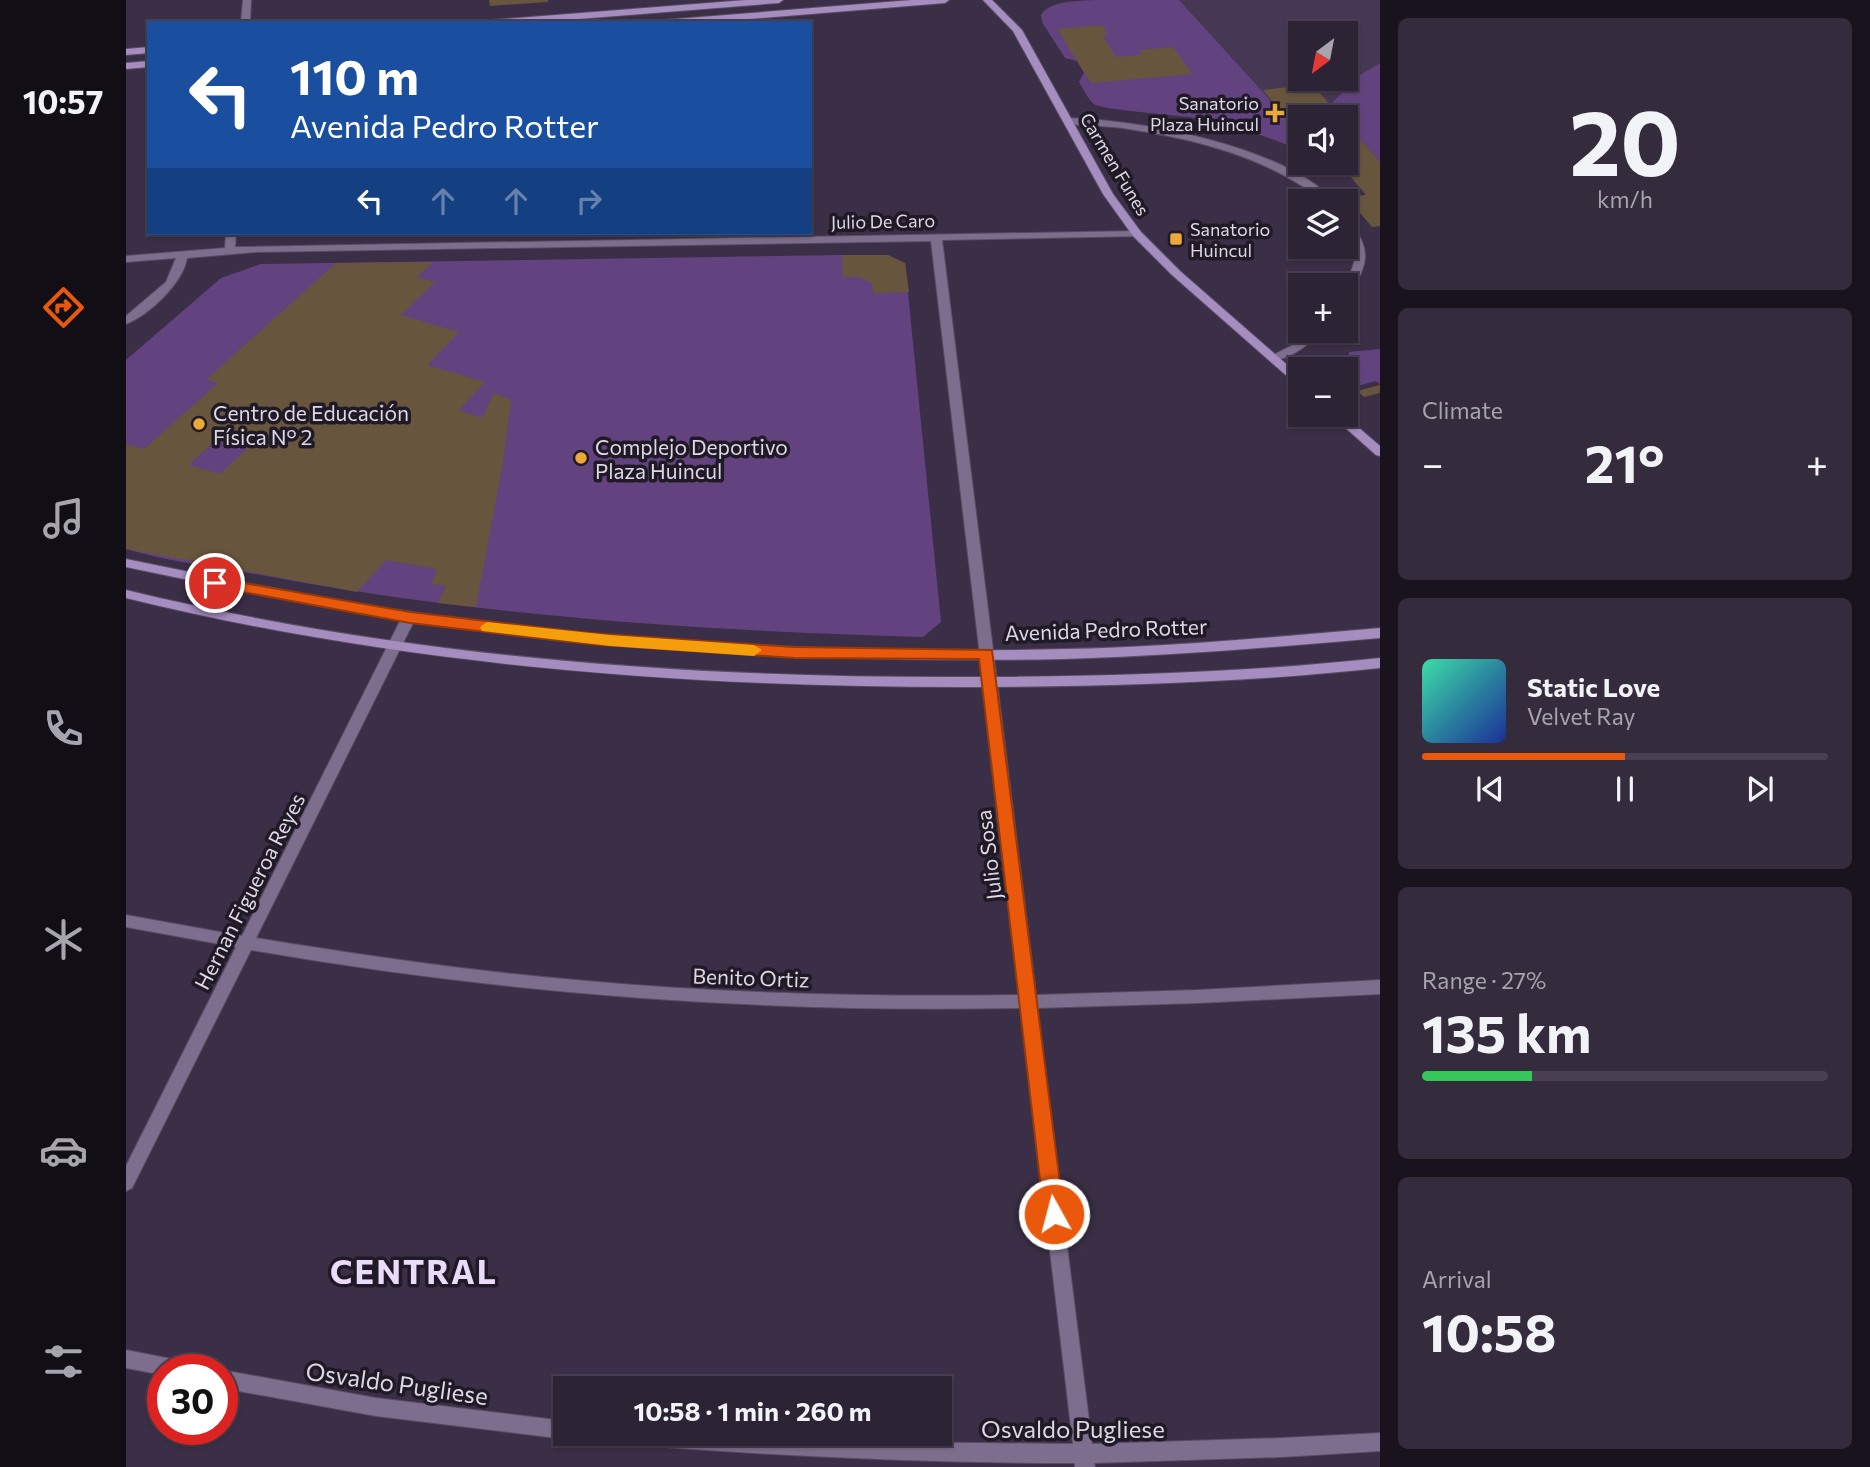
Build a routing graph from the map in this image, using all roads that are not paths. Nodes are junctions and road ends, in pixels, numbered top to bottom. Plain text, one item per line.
1 (247, 0) edge
2 (779, 0) edge
3 (945, 0) edge
4 (987, 0) edge
5 (245, 21) edge
6 (516, 21) edge
7 (688, 21) edge
8 (147, 50) edge
9 (126, 52) edge
10 (147, 64) edge
11 (126, 66) edge
12 (1068, 121) junction
13 (1316, 189) edge
14 (1137, 234) junction
15 (231, 235) edge
16 (717, 237) edge
17 (936, 238) junction
18 (1358, 244) edge
19 (229, 250) junction
20 (182, 254) junction
21 (126, 259) edge
22 (1356, 273) edge
23 (126, 321) edge
24 (1302, 343) edge
25 (1273, 358) junction
26 (1288, 371) edge
27 (1351, 427) edge
28 (1380, 453) edge
29 (126, 564) edge
30 (126, 594) edge
31 (410, 617) junction
32 (1380, 633) edge
33 (396, 644) junction
34 (986, 654) junction
35 (1380, 663) edge
36 (990, 682) junction
37 (126, 921) edge
38 (246, 943) junction
39 (1380, 987) edge
40 (1028, 1001) junction
41 (126, 1182) edge
42 (126, 1359) edge
43 (147, 1363) edge
44 (238, 1381) edge
45 (553, 1429) edge
46 (1380, 1442) edge
47 (781, 1446) edge
48 (1084, 1460) edge

1 - 5 street
2 - 6 main road
3 - 7 main road
4 - 12 main road, Carmen Funes
8 - 9 main road
10 - 11 main road
12 - 13 street
12 - 14 main road, Carmen Funes
14 - 17 street, Julio De Caro
14 - 25 main road, Carmen Funes
15 - 19 street
16 - 17 street, Julio De Caro
16 - 19 street, Julio De Caro
17 - 34 street, Julio Sosa
18 - 22 street
19 - 20 street, Julio De Caro
20 - 21 street, Julio De Caro
20 - 23 street
24 - 25 street
25 - 26 main road, Carmen Funes
27 - 28 main road
29 - 31 main road, Avenida Pedro Rotter
30 - 33 main road
31 - 33 street, Hernan Figueroa Reyes
31 - 34 main road, Avenida Pedro Rotter
32 - 34 main road, Avenida Pedro Rotter
33 - 36 main road
33 - 38 street, Hernan Figueroa Reyes
34 - 36 street, Julio Sosa
35 - 36 main road
36 - 40 street, Julio Sosa
37 - 38 street, Benito Ortiz
38 - 40 street, Benito Ortiz
38 - 41 street, Hernan Figueroa Reyes
39 - 40 street, Benito Ortiz
40 - 48 street, Julio Sosa
42 - 43 street
44 - 45 street, Osvaldo Pugliese
46 - 48 street, Osvaldo Pugliese
47 - 48 street, Osvaldo Pugliese

